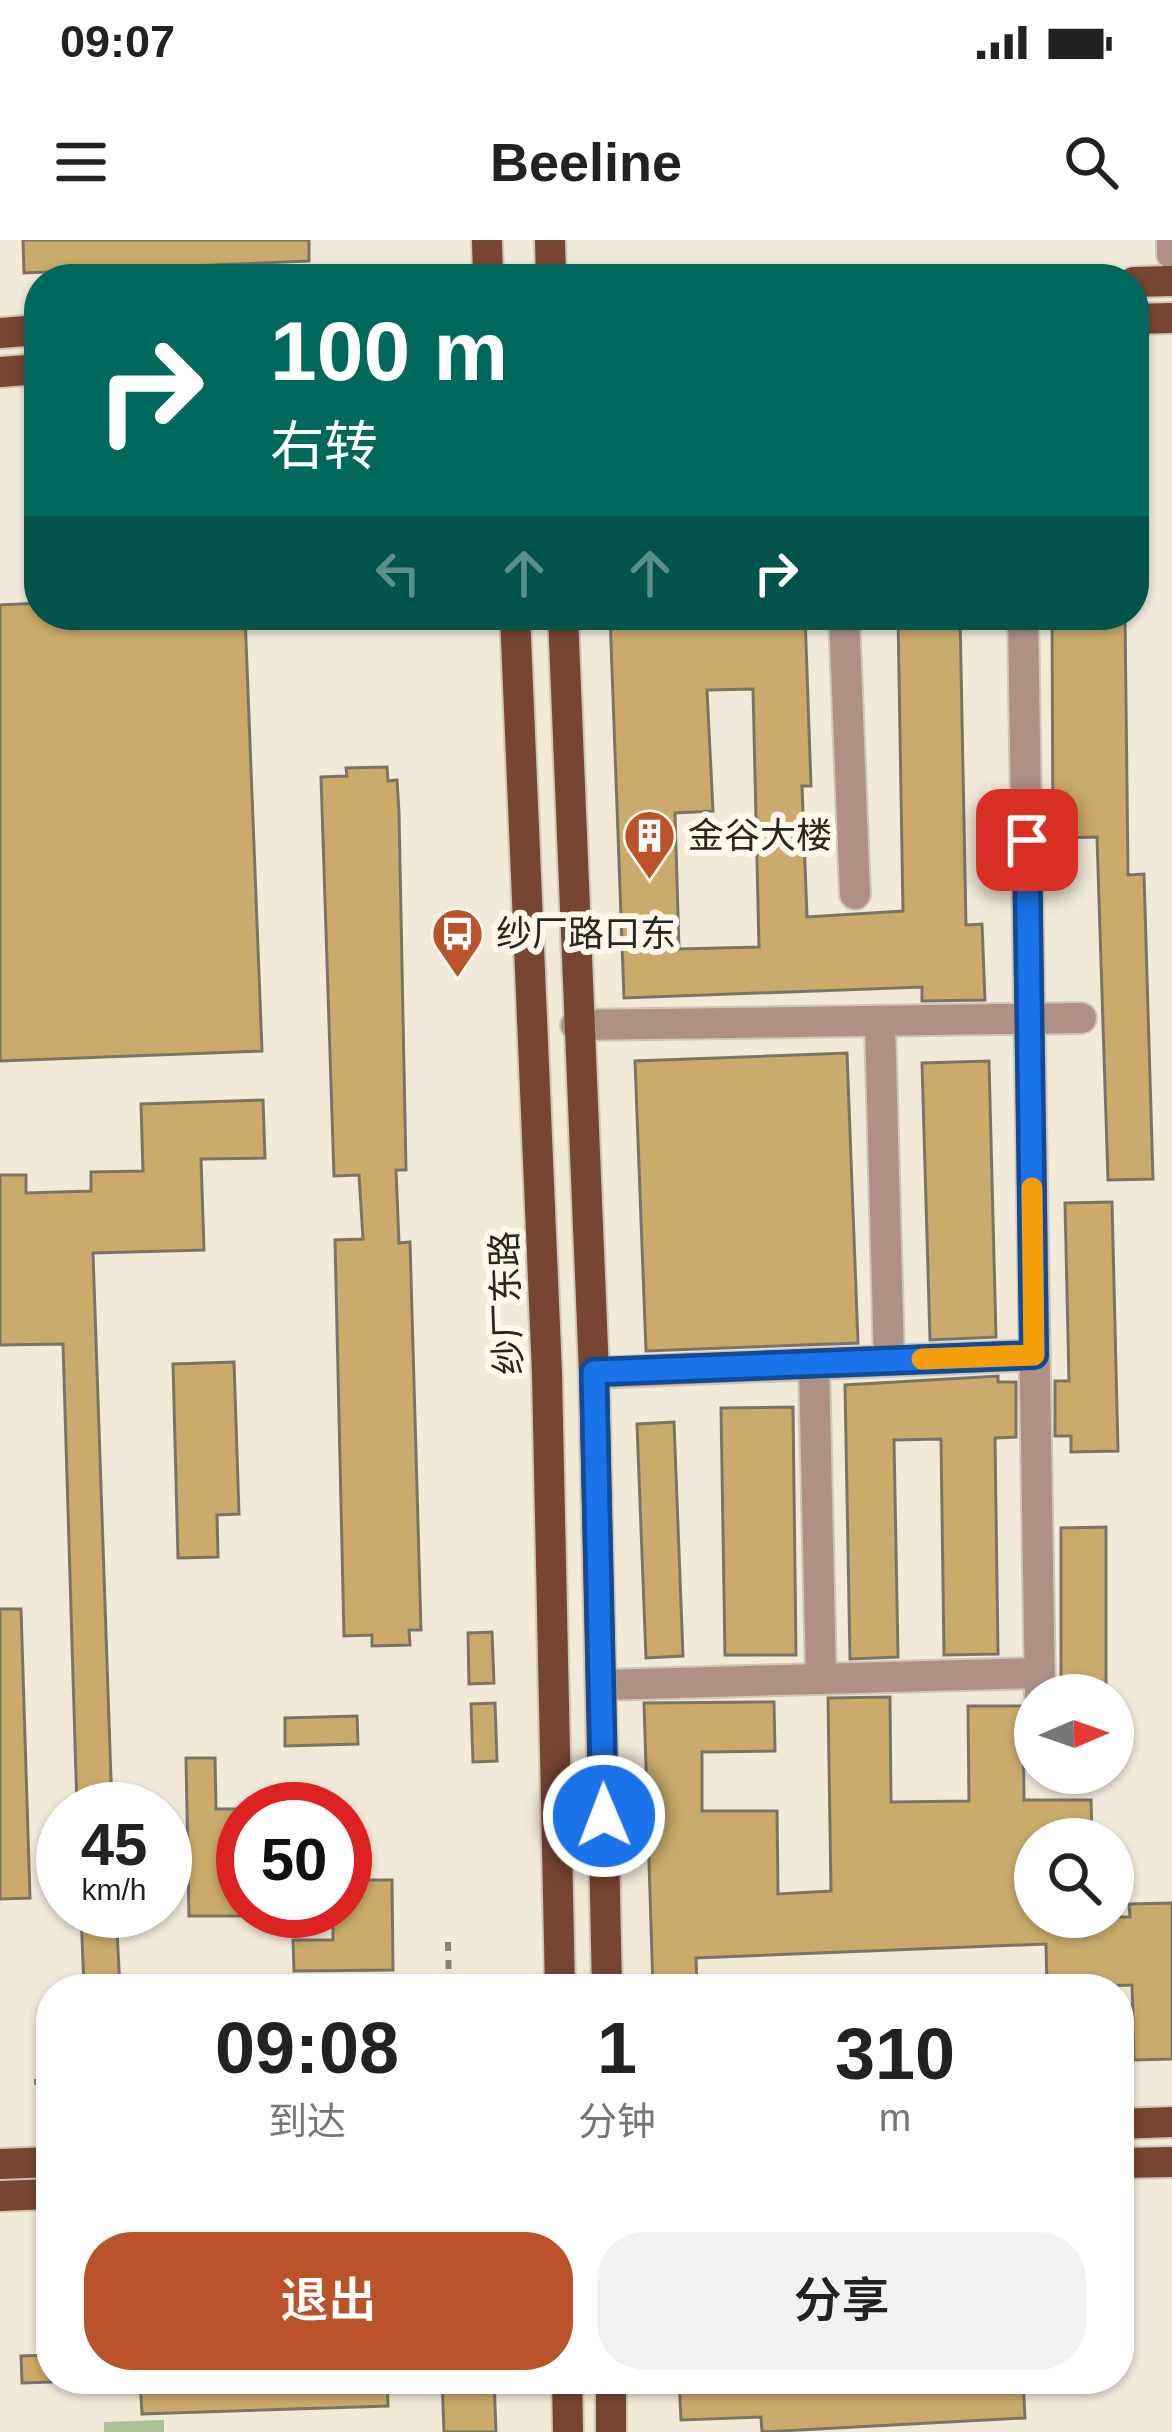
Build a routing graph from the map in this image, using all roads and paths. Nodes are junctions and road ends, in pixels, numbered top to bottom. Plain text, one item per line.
1 (1172, 240) edge
2 (1172, 254) edge
3 (516, 630) edge
4 (563, 630) edge
5 (845, 630) edge
6 (1023, 630) edge
7 (855, 894) dead end
8 (1081, 1018) dead end
9 (1029, 1020) junction
10 (880, 1023) junction
11 (576, 1025) junction
12 (1034, 1355) junction
13 (889, 1360) junction
14 (814, 1364) junction
15 (594, 1372) junction
16 (1040, 1674) edge
17 (821, 1679) junction
18 (1014, 1683) edge
19 (601, 1685) junction
20 (448, 1942) dead end
21 (449, 1974) edge
22 (560, 1974) edge
23 (608, 1974) edge
24 (1172, 2122) edge
25 (1134, 2123) edge
26 (1172, 2162) edge
27 (36, 2163) edge
28 (1134, 2163) edge
29 (0, 2164) edge
30 (36, 2195) edge
31 (0, 2196) edge
32 (567, 2394) edge
33 (611, 2394) edge
34 (568, 2432) edge
35 (611, 2432) edge

1 - 2 lane
3 - 22 main road, 纱厂东路
4 - 11 main road
5 - 7 lane
6 - 9 lane
8 - 9 lane
9 - 10 lane
9 - 12 lane
10 - 11 lane
10 - 13 lane
11 - 15 main road
12 - 13 lane
12 - 16 lane
13 - 14 lane
14 - 15 lane
14 - 17 lane
15 - 19 main road
17 - 18 lane
17 - 19 lane
19 - 23 main road
20 - 21 path
24 - 25 main road
26 - 28 main road
27 - 29 main road
30 - 31 main road
32 - 34 main road
33 - 35 main road

